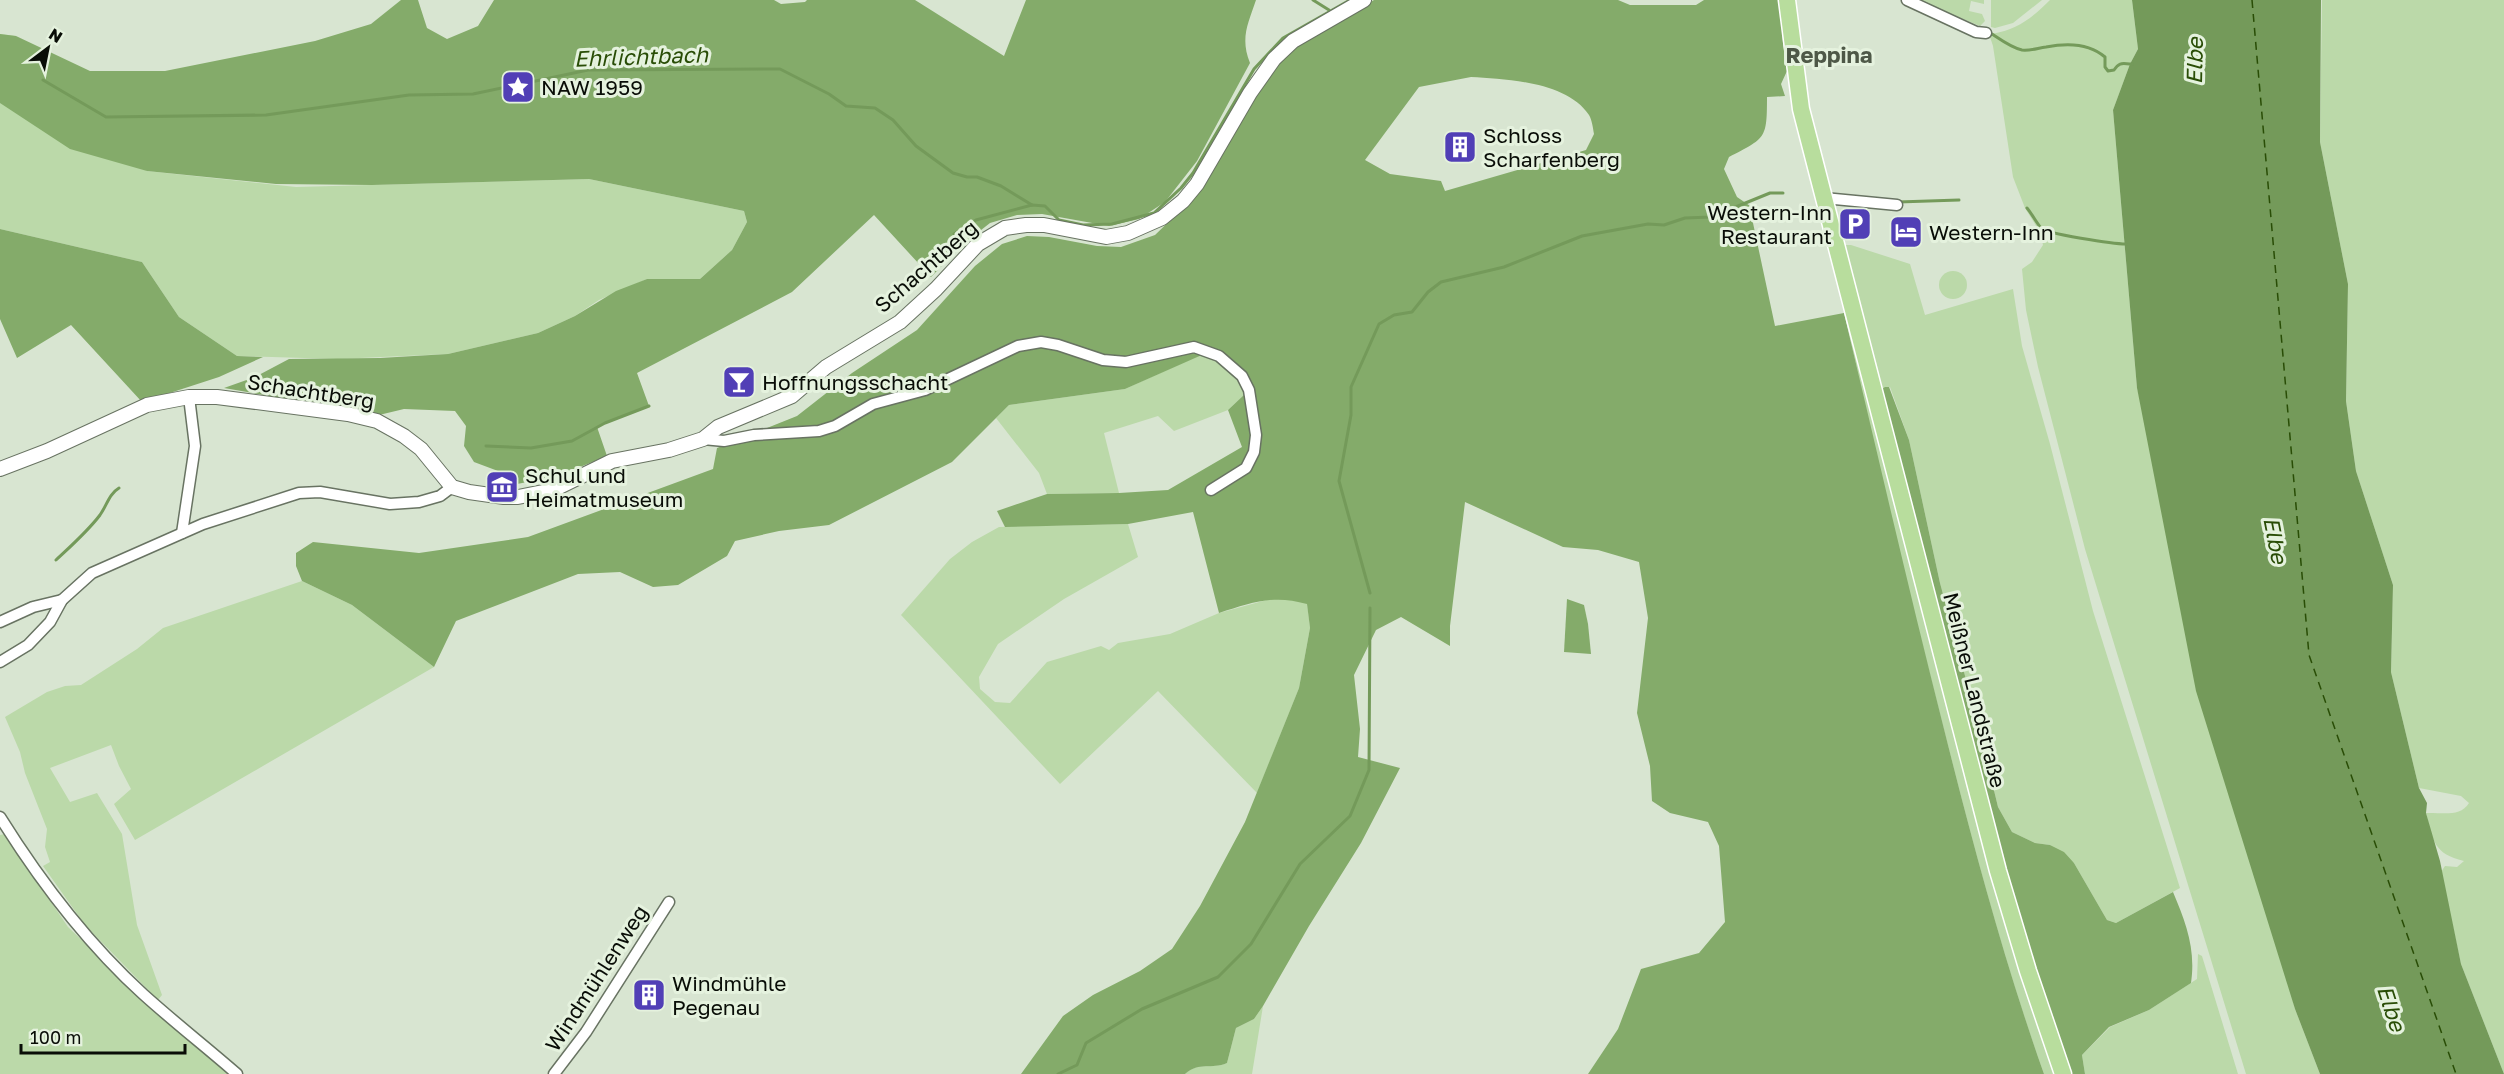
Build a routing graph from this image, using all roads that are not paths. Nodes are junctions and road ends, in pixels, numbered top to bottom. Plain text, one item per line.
1 (1364, 0) edge
2 (1787, 0) edge
3 (1907, 0) edge
4 (1986, 33) dead end
5 (1824, 198) junction
6 (1897, 205) dead end
7 (189, 397) junction
8 (703, 439) junction
9 (0, 469) edge
10 (452, 487) junction
11 (1211, 490) dead end
12 (182, 533) junction
13 (62, 600) junction
14 (0, 622) edge
15 (0, 662) edge
16 (0, 817) edge
17 (669, 902) dead end
18 (237, 1074) edge
19 (554, 1074) edge
20 (2063, 1074) edge

1 - 8 street, Schachtberg
2 - 5 main road, Meißner Landstraße
3 - 4 street
5 - 6 street
5 - 20 main road, Meißner Landstraße
7 - 9 street, Schachtberg
7 - 10 street, Schachtberg
7 - 12 street
8 - 10 street, Schachtberg
8 - 11 street
10 - 12 street
12 - 13 street
13 - 14 street
13 - 15 street
16 - 18 street
17 - 19 street, Windmühlenweg

